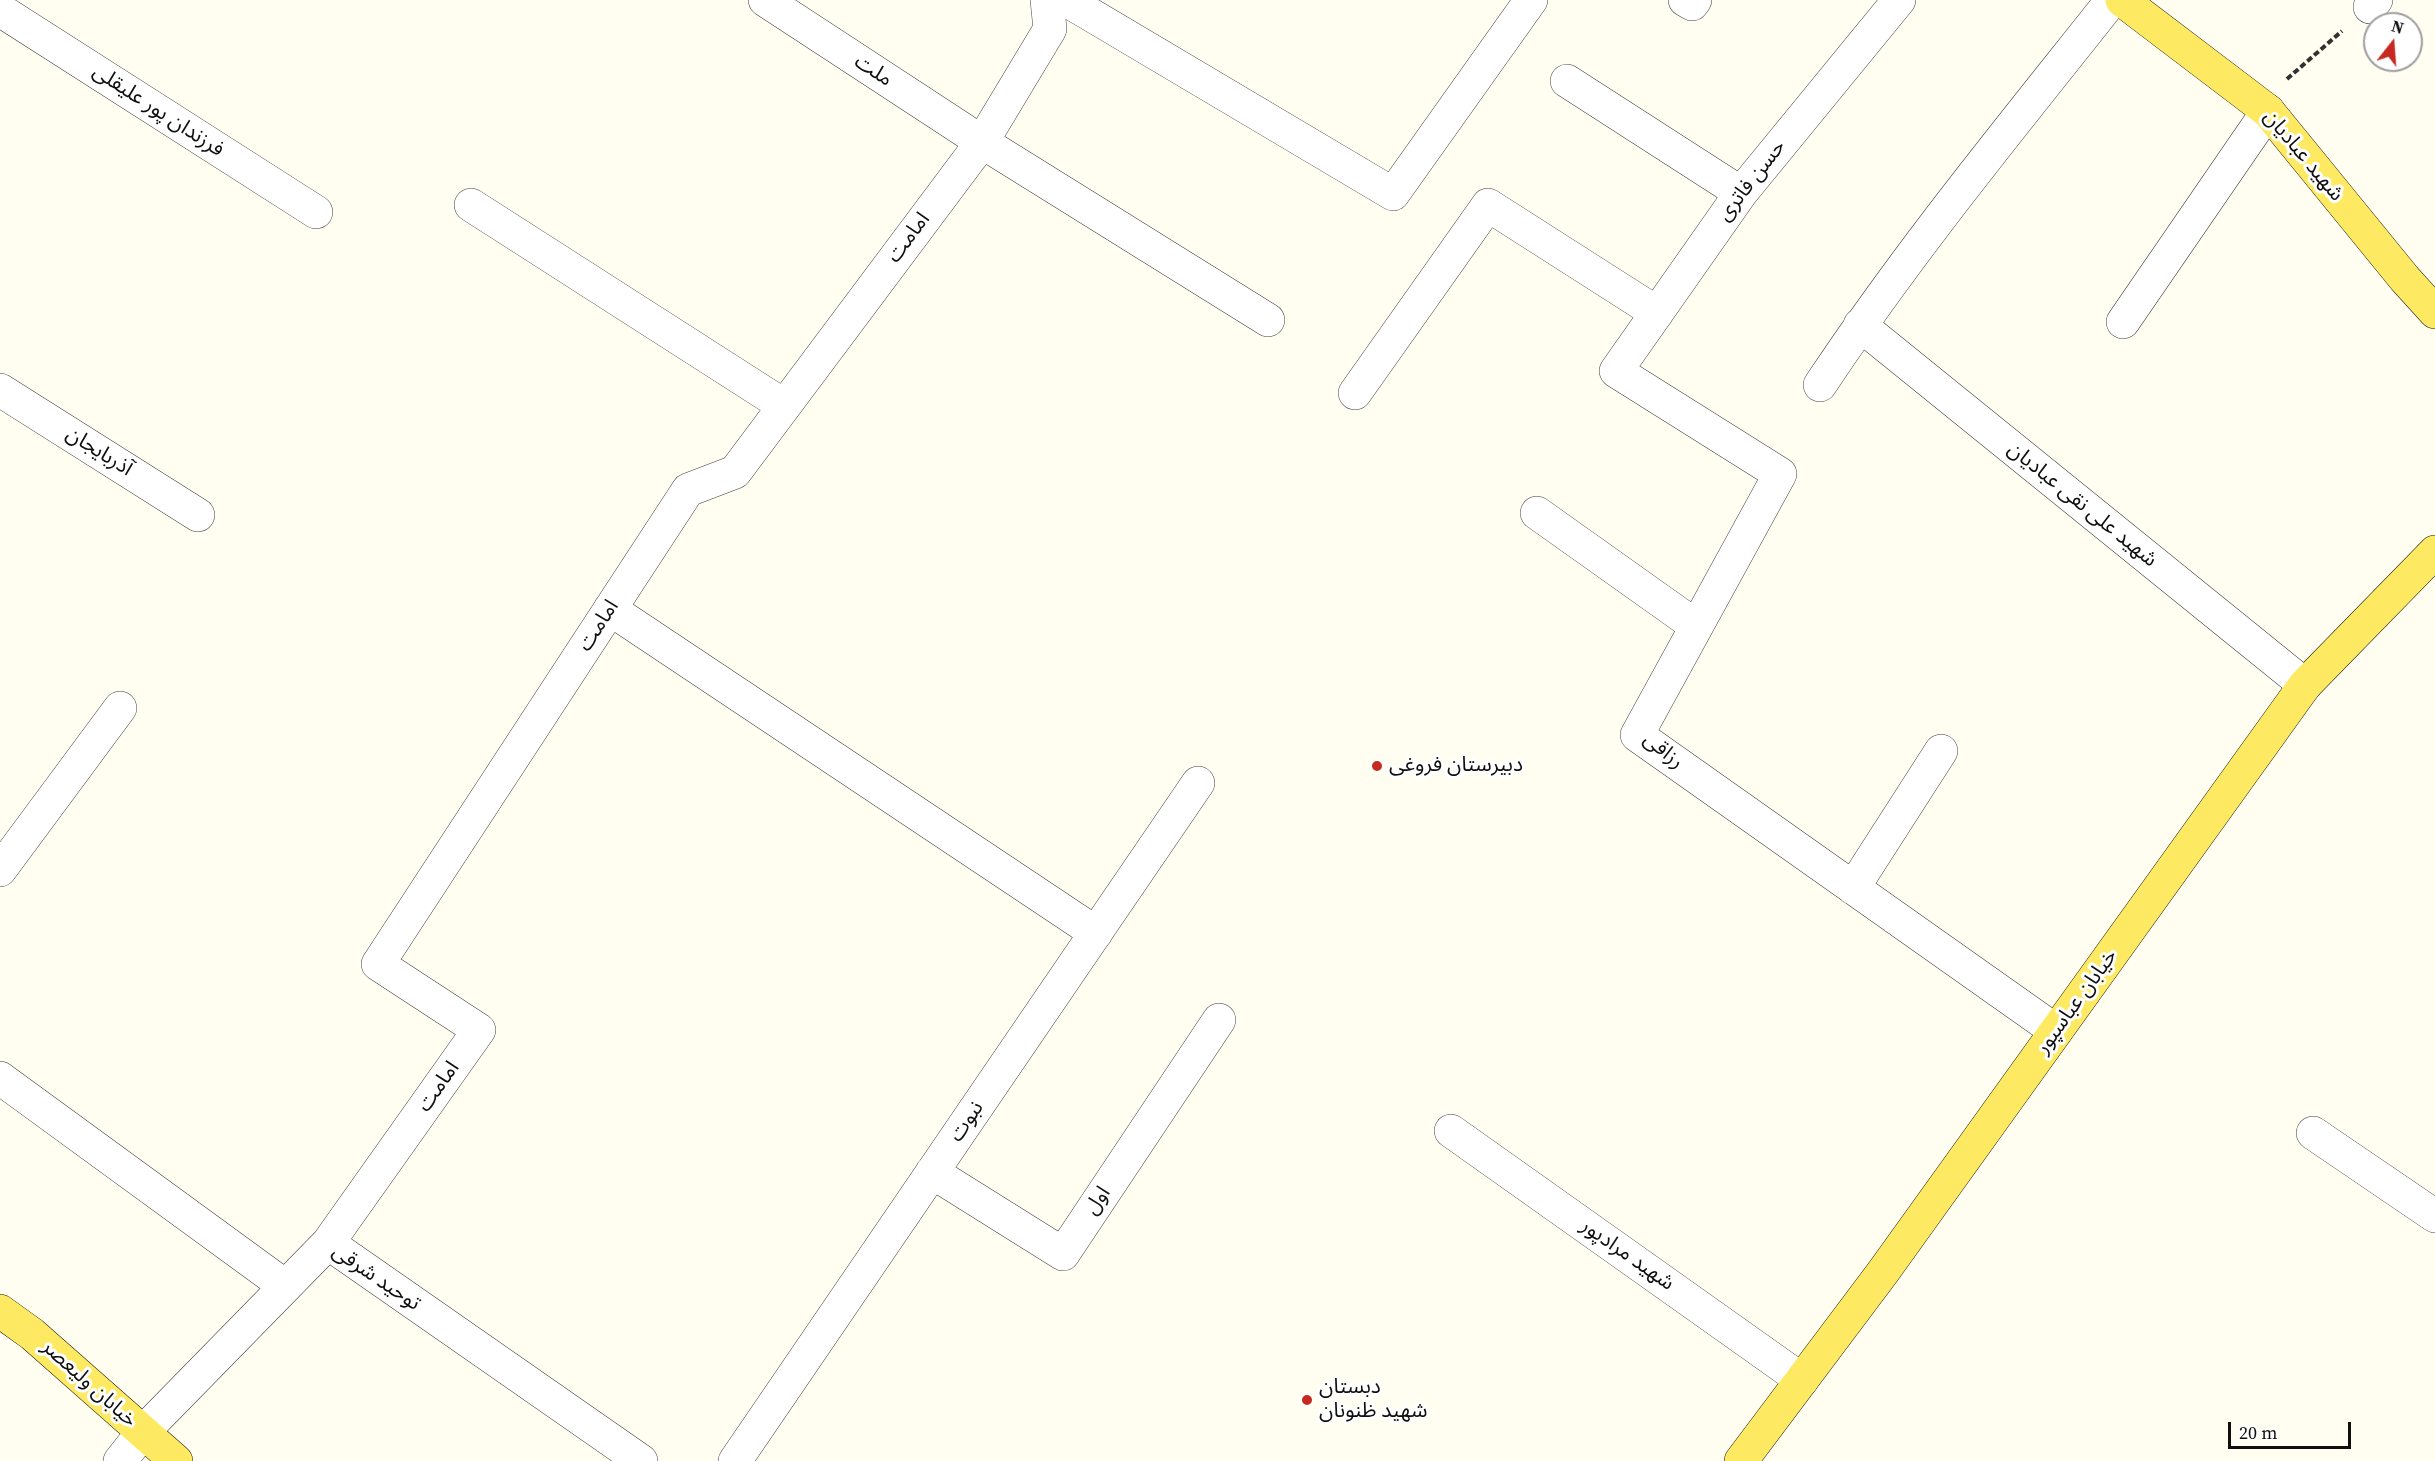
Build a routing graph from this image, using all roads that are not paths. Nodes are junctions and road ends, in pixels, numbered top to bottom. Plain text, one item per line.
1 (765, 0) edge
2 (1047, 0) edge
3 (1066, 0) edge
4 (1531, 0) edge
5 (1685, 0) edge
6 (1695, 0) edge
7 (1899, 0) edge
8 (2112, 0) edge
9 (2122, 0) edge
10 (0, 10) edge
11 (1568, 81) dead end
12 (2264, 107) junction
13 (982, 142) junction
14 (1741, 193) junction
15 (471, 205) dead end
16 (316, 212) dead end
17 (2435, 312) edge
18 (1657, 313) junction
19 (1268, 320) dead end
20 (2123, 322) dead end
21 (1860, 325) junction
22 (1616, 371) joint
23 (1820, 385) dead end
24 (0, 390) edge
25 (1355, 393) dead end
26 (783, 405) junction
27 (1537, 513) dead end
28 (198, 515) dead end
29 (2433, 550) edge
30 (610, 609) junction
31 (1696, 626) junction
32 (2305, 685) junction
33 (120, 708) dead end
34 (1941, 751) dead end
35 (1198, 783) dead end
36 (0, 870) edge
37 (1853, 888) junction
38 (1096, 933) junction
39 (1219, 1020) dead end
40 (2056, 1031) junction
41 (0, 1078) edge
42 (1451, 1131) dead end
43 (2313, 1133) dead end
44 (932, 1172) junction
45 (2435, 1216) edge
46 (328, 1243) junction
47 (285, 1286) junction
48 (0, 1311) edge
49 (1802, 1380) junction
50 (143, 1432) junction
51 (1751, 1458) edge
52 (120, 1461) edge
53 (176, 1461) edge
54 (641, 1461) edge
55 (735, 1461) edge

1 - 13 street, ملت
2 - 13 street, امامت
3 - 4 street
5 - 6 street
7 - 14 street, حسن فاتری
8 - 21 street
9 - 12 main road, شهید عبادیان
10 - 16 street, فرزندان پور علیقلی
11 - 14 street
12 - 17 main road, شهید عبادیان
12 - 20 street
13 - 19 street, ملت
13 - 26 street, امامت
14 - 18 street, حسن فاتری
15 - 26 street
18 - 22 street, حسن فاتری
18 - 25 street
21 - 23 street
21 - 32 street, شهید علی نقی عبادیان
22 - 31 street, رزاقی
24 - 28 street, آذربایجان
26 - 30 street, امامت
27 - 31 street
29 - 32 main road, خیابان عباسپور
30 - 38 street
30 - 46 street, امامت
31 - 37 street, رزاقی
32 - 40 main road, خیابان عباسپور
33 - 36 street
34 - 37 street
35 - 38 street, نبوت
37 - 40 street, رزاقی
38 - 44 street, نبوت
39 - 44 street, اول
40 - 49 main road, خیابان عباسپور
41 - 47 street
42 - 49 street, شهید مرادپور
43 - 45 street
44 - 55 street, نبوت
46 - 47 street, توحید شرقی
46 - 54 street, توحید شرقی
47 - 50 street, توحید شرقی
48 - 50 main road, خیابان ولیعصر
49 - 51 main road, خیابان عباسپور
50 - 52 street, توحید شرقی
50 - 53 main road, خیابان ولیعصر

